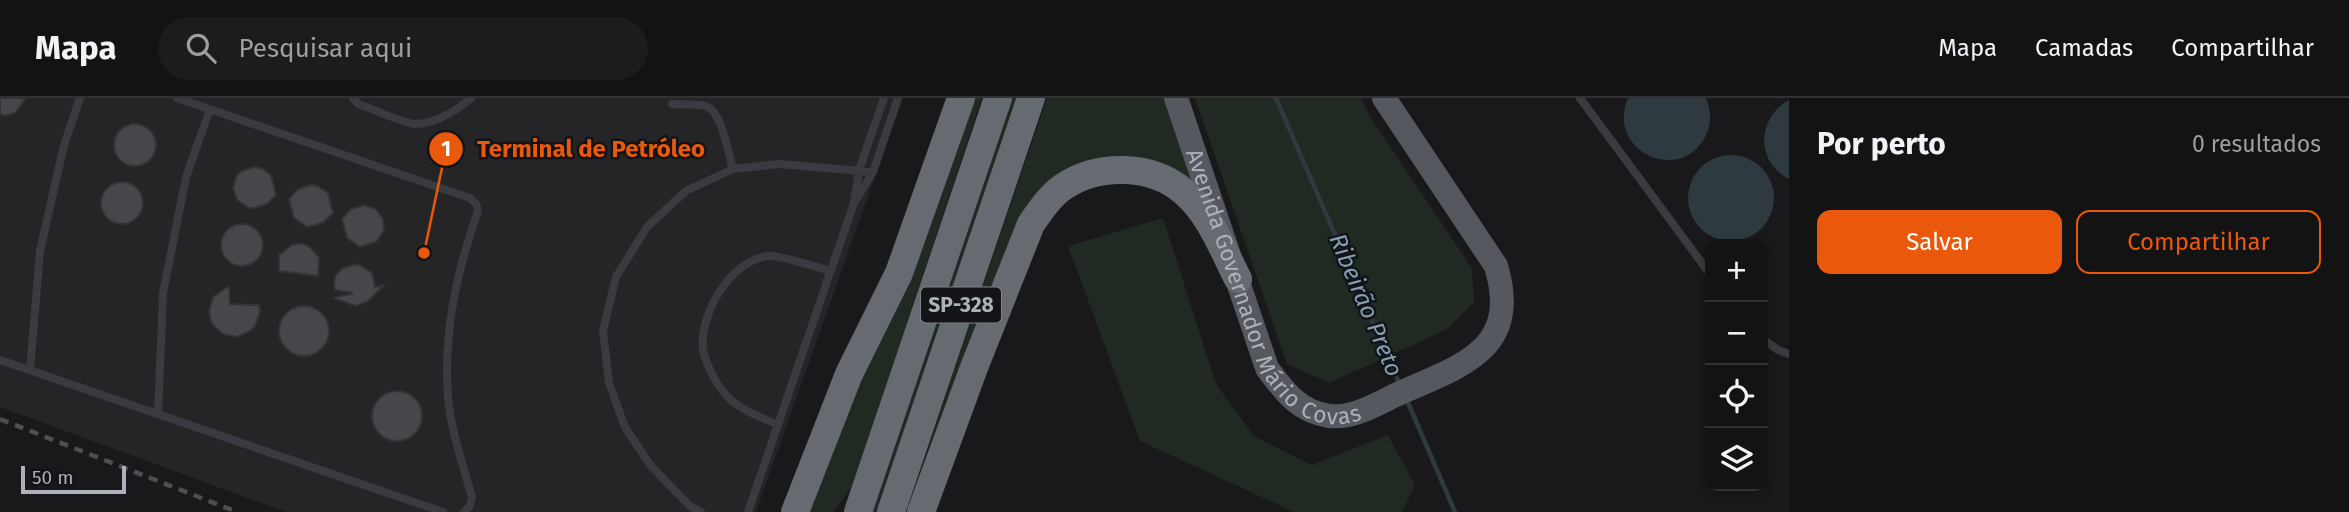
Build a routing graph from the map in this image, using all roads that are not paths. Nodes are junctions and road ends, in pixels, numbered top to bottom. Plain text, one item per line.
1 (80, 98) edge
2 (177, 98) edge
3 (353, 98) edge
4 (471, 98) edge
5 (884, 98) edge
6 (898, 98) edge
7 (961, 98) edge
8 (998, 98) edge
9 (1031, 98) edge
10 (1176, 98) edge
11 (1384, 98) edge
12 (1580, 98) edge
13 (671, 104) dead end
14 (210, 109) junction
15 (733, 169) junction
16 (859, 170) junction
17 (873, 172) junction
18 (854, 203) junction
19 (1705, 267) edge
20 (831, 271) junction
21 (1238, 279) junction
22 (1768, 343) edge
23 (1789, 354) edge
24 (0, 360) edge
25 (30, 370) junction
26 (158, 414) junction
27 (778, 425) junction
28 (443, 512) edge
29 (464, 512) edge
30 (701, 512) edge
31 (748, 512) edge
32 (795, 512) edge
33 (858, 512) edge
34 (891, 512) edge
35 (921, 512) edge

1 - 25 lane
2 - 14 lane
3 - 4 lane
5 - 16 lane
6 - 17 lane
7 - 32 highway
8 - 33 highway, SP-328
9 - 34 highway, SP-328
10 - 21 main road, Avenida Governador Mário Covas
11 - 21 main road, Avenida Governador Mário Covas
12 - 19 lane
13 - 15 lane
14 - 26 lane
14 - 29 lane
15 - 16 lane
15 - 30 lane
16 - 17 lane
16 - 18 lane
17 - 18 lane
18 - 20 lane
20 - 27 lane
20 - 27 lane
21 - 35 highway
22 - 23 lane
24 - 25 lane
25 - 26 lane
26 - 28 lane
27 - 31 lane

